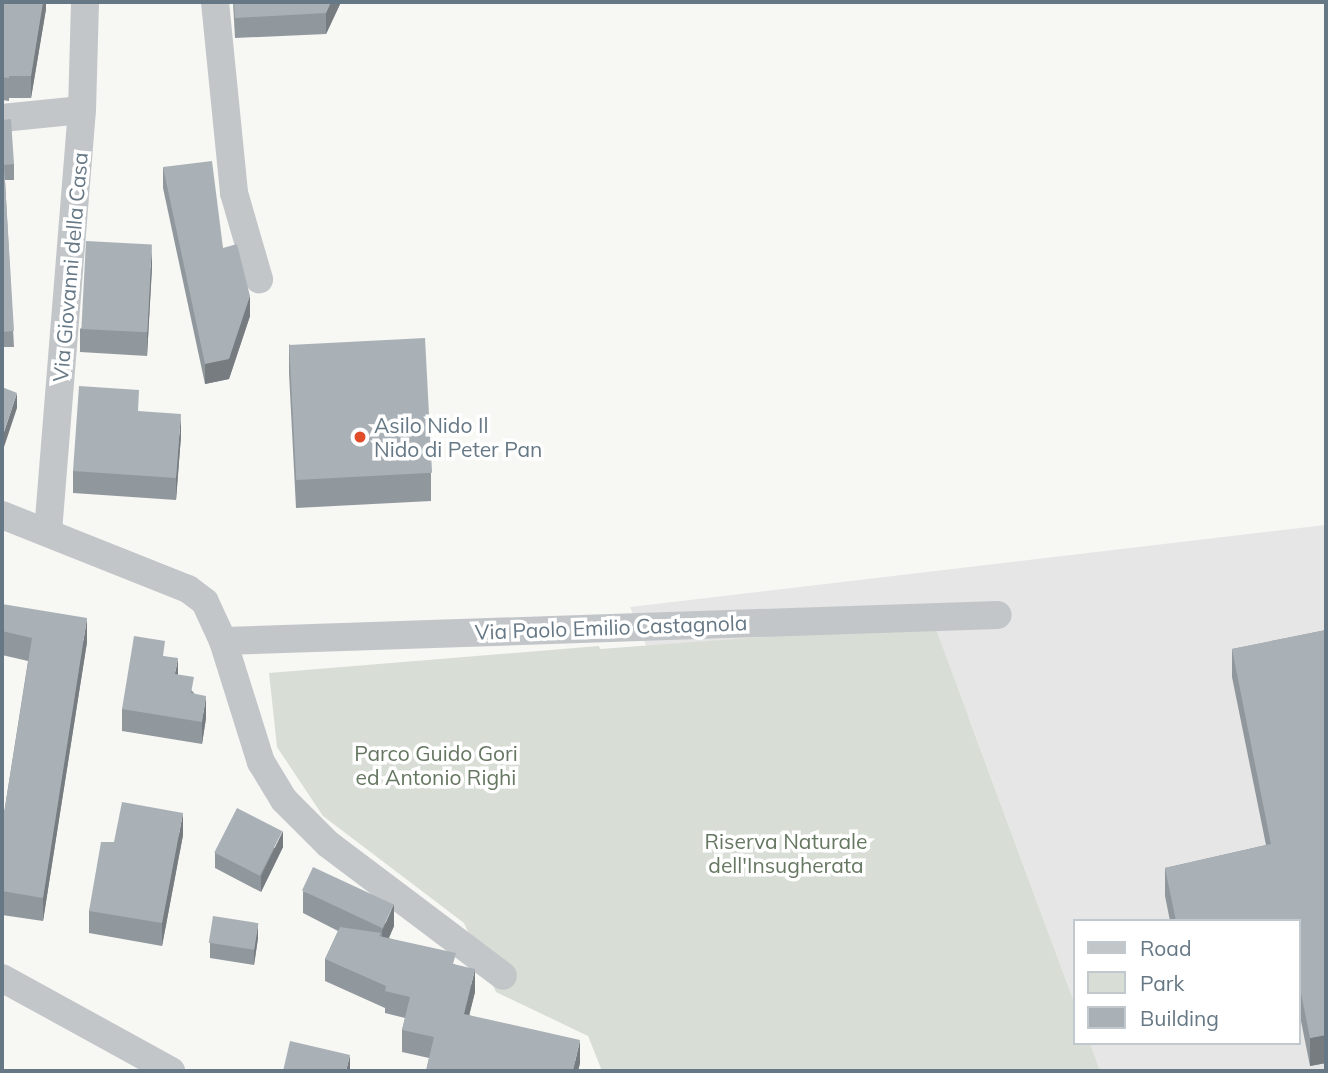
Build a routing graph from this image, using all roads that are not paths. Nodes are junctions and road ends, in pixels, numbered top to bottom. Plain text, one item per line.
1 (85, 2) edge
2 (215, 2) edge
3 (82, 110) junction
4 (2, 118) edge
5 (259, 279) dead end
6 (2, 515) edge
7 (48, 532) junction
8 (998, 615) dead end
9 (223, 641) junction
10 (503, 976) dead end
11 (2, 978) edge
12 (171, 1071) edge

1 - 3 street, Via Giovanni della Casa
2 - 5 street
3 - 4 street
3 - 7 street, Via Giovanni della Casa
6 - 7 street
7 - 9 street
8 - 9 street, Via Paolo Emilio Castagnola
9 - 10 street
11 - 12 street

